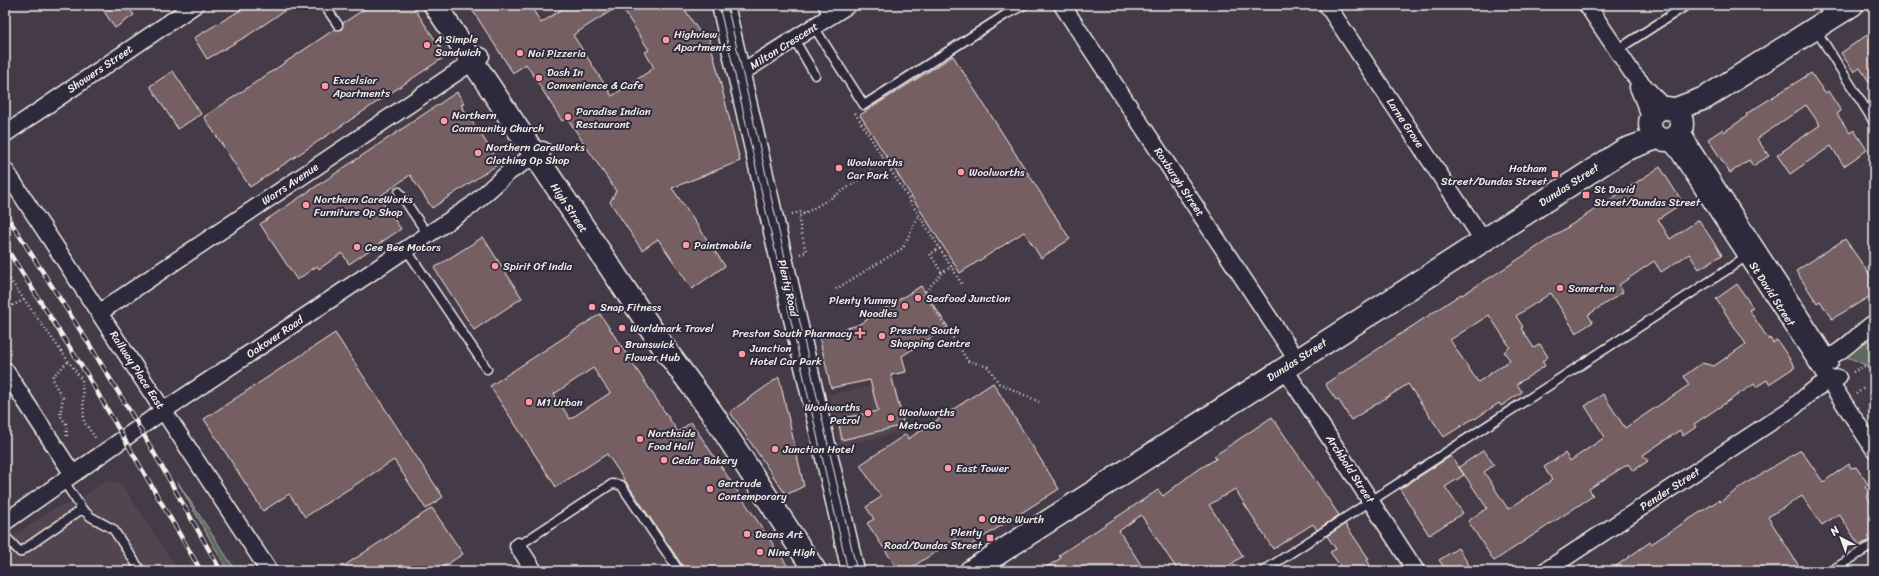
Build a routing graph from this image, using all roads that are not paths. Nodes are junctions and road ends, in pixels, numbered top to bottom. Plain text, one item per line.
1 (195, 5) edge
2 (324, 5) edge
3 (435, 5) edge
4 (448, 5) edge
5 (723, 5) edge
6 (848, 5) edge
7 (1024, 5) edge
8 (1062, 5) edge
9 (1327, 5) edge
10 (1587, 5) edge
11 (1688, 5) edge
12 (1852, 5) edge
13 (821, 17) edge
14 (338, 24) dead end
15 (1815, 29) junction
16 (794, 39) junction
17 (1617, 50) junction
18 (477, 58) junction
19 (739, 74) junction
20 (815, 74) dead end
21 (1874, 122) edge
22 (1666, 124) junction
23 (5, 134) edge
24 (539, 153) junction
25 (5, 170) edge
26 (399, 192) dead end
27 (428, 235) junction
28 (1483, 240) junction
29 (406, 249) junction
30 (1751, 252) junction
31 (100, 312) junction
32 (1868, 327) edge
33 (1822, 357) junction
34 (1291, 364) junction
35 (487, 369) dead end
36 (5, 370) edge
37 (1839, 379) junction
38 (163, 411) junction
39 (1874, 430) edge
40 (1874, 449) edge
41 (67, 477) junction
42 (1371, 500) junction
43 (82, 509) junction
44 (5, 522) edge
45 (5, 536) edge
46 (1874, 544) edge
47 (518, 546) joint
48 (141, 571) edge
49 (269, 571) edge
50 (534, 571) edge
51 (679, 571) edge
52 (815, 571) edge
53 (853, 571) edge
54 (971, 571) edge
55 (1263, 571) edge
56 (1416, 571) edge
57 (1545, 571) edge
58 (1831, 571) edge

1 - 23 street, Showers Street
2 - 14 lane
3 - 18 main road, High Street
4 - 18 main road, High Street
5 - 19 main road, Plenty Road
6 - 13 street, Milton Crescent
7 - 13 lane
8 - 34 street, Roxburgh Street
9 - 28 street, Larne Grove
10 - 17 street, St David Street
11 - 17 lane
12 - 15 main road, Dundas Street
13 - 16 street, Milton Crescent
15 - 21 lane
15 - 22 main road, Dundas Street
16 - 19 street, Milton Crescent
16 - 20 lane
17 - 22 street, St David Street
18 - 24 main road, High Street
18 - 31 street, Warrs Avenue
19 - 53 main road, Plenty Road
22 - 28 main road, Dundas Street
22 - 30 street, St David Street
24 - 27 street, Oakover Road
24 - 52 main road, High Street
25 - 31 street, Railway Place East
26 - 27 lane
27 - 29 street, Oakover Road
28 - 34 main road, Dundas Street
29 - 35 lane
29 - 38 street, Oakover Road
30 - 33 street, St David Street
30 - 42 lane
31 - 38 street, Railway Place East
32 - 33 street
33 - 37 street, St David Street
34 - 42 street, Archbold Street
34 - 54 main road, Dundas Street
36 - 41 street
37 - 39 street, St David Street
37 - 40 street, St David Street
37 - 57 street, Pender Street
38 - 41 street, Oakover Road
38 - 49 street, Railway Place East
41 - 43 lane
41 - 44 street, Oakover Road
42 - 55 lane
42 - 56 street, Archbold Street
43 - 45 lane
43 - 48 lane
46 - 58 lane
47 - 50 street
47 - 51 lane

